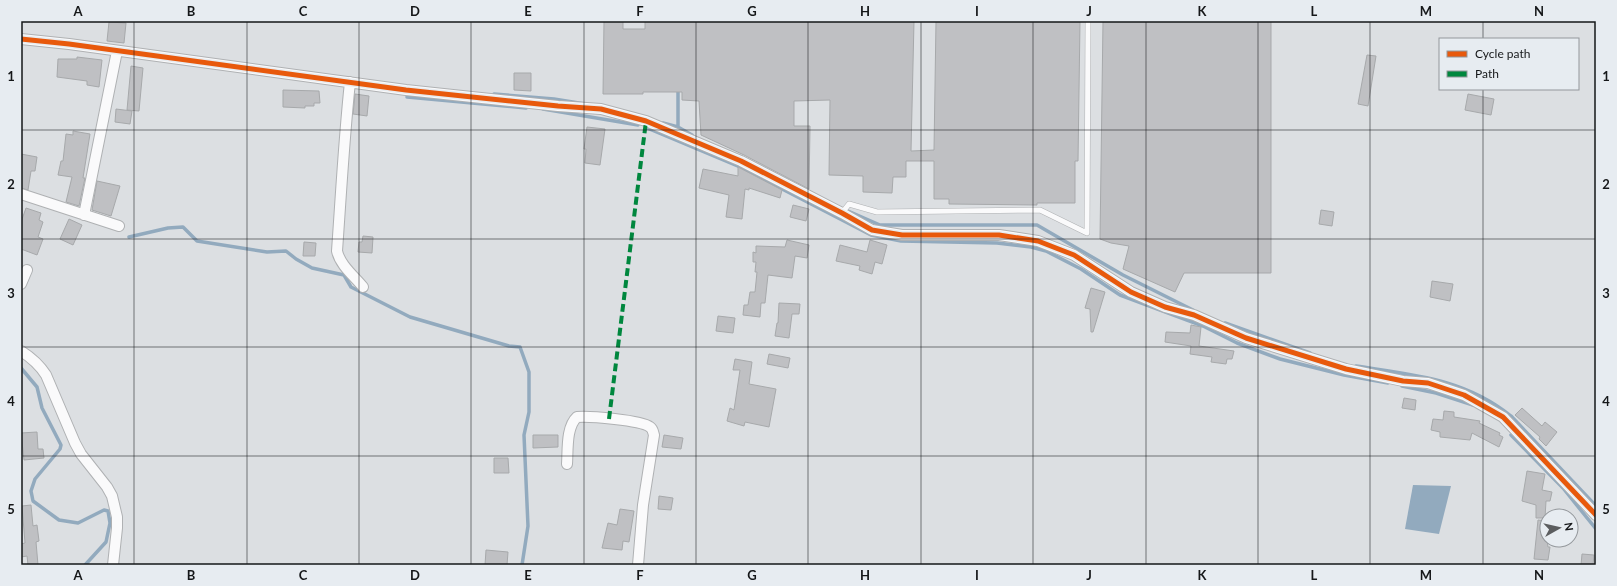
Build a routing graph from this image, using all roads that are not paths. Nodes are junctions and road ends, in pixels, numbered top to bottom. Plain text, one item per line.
1 (1088, 21) edge
2 (21, 39) edge
3 (117, 51) junction
4 (350, 82) junction
5 (21, 194) edge
6 (842, 213) junction
7 (84, 215) junction
8 (119, 226) dead end
9 (27, 270) dead end
10 (21, 284) edge
11 (363, 287) dead end
12 (21, 351) edge
13 (567, 464) dead end
14 (1596, 515) edge
15 (113, 565) edge
16 (638, 565) edge

1 - 6 lane
2 - 3 street
3 - 4 street
3 - 7 street
4 - 6 street
4 - 11 street
5 - 7 street
6 - 14 street
7 - 8 street
9 - 10 street
12 - 15 street
13 - 16 street

